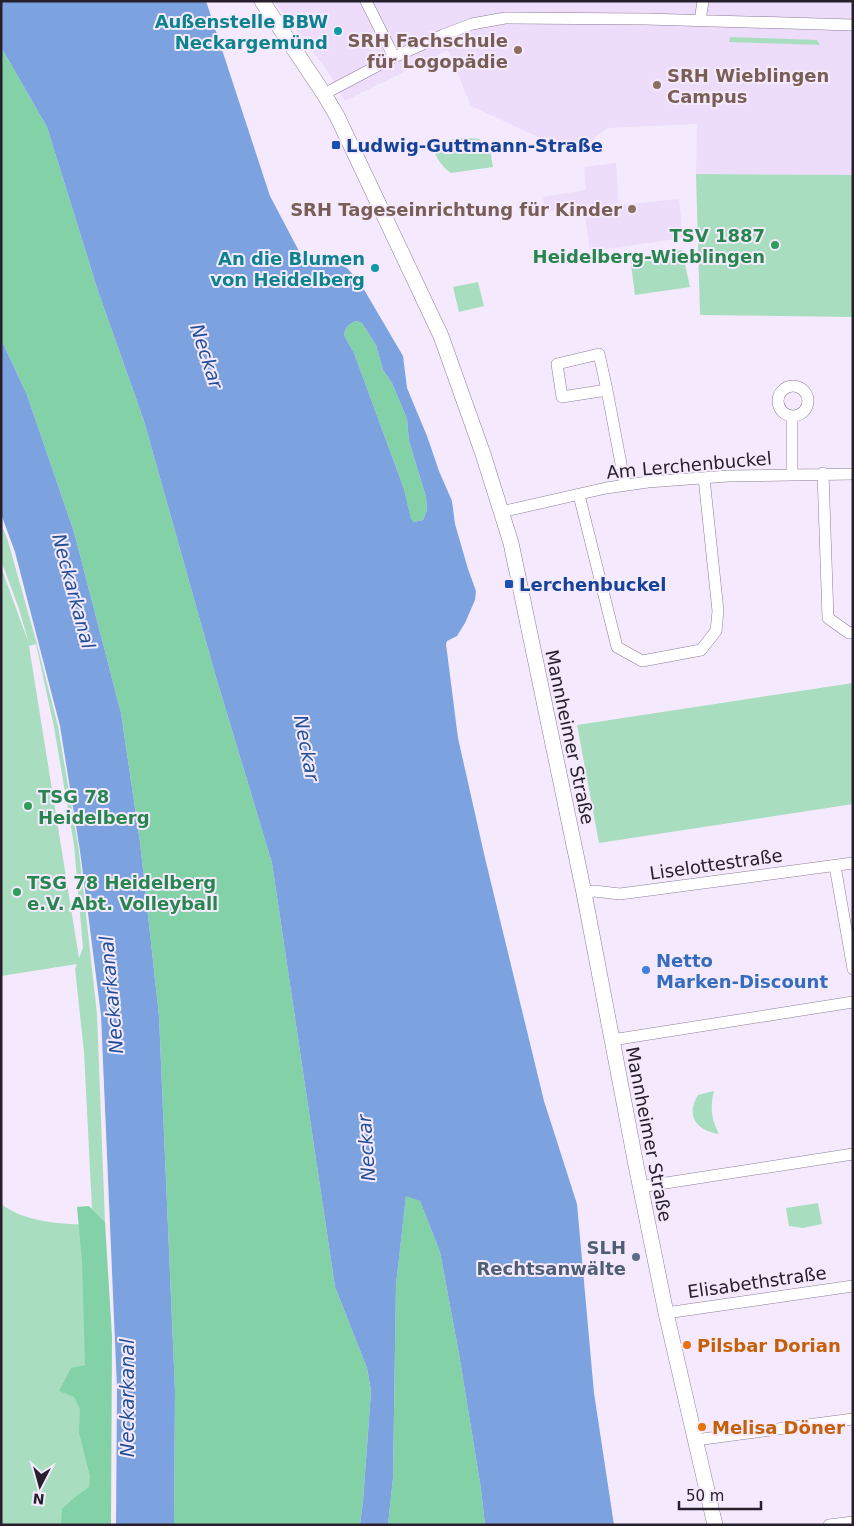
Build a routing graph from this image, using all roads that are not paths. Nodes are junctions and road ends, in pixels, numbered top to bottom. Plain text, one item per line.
1 (262, 1) edge
2 (366, 1) edge
3 (703, 1) edge
4 (700, 21) junction
5 (853, 25) edge
6 (394, 57) junction
7 (324, 94) junction
8 (607, 390) junction
9 (792, 416) dead end
10 (823, 473) junction
11 (853, 474) edge
12 (792, 475) junction
13 (704, 478) junction
14 (625, 485) junction
15 (579, 494) junction
16 (501, 512) junction
17 (853, 632) edge
18 (853, 863) edge
19 (835, 866) junction
20 (584, 893) junction
21 (853, 969) edge
22 (853, 1002) edge
23 (612, 1040) junction
24 (853, 1154) edge
25 (640, 1187) junction
26 (853, 1286) edge
27 (666, 1313) junction
28 (853, 1418) edge
29 (695, 1440) junction
30 (853, 1522) edge
31 (715, 1525) edge
32 (829, 1525) edge

1 - 7 street, Mannheimer Straße
2 - 6 street
3 - 4 street
4 - 5 street
4 - 6 street
6 - 7 street
7 - 16 street, Mannheimer Straße
8 - 8 street
8 - 14 street
9 - 12 street, Am Lerchenbuckel
10 - 11 street, Am Lerchenbuckel
10 - 12 street, Am Lerchenbuckel
10 - 17 street
12 - 13 street, Am Lerchenbuckel
13 - 14 street, Am Lerchenbuckel
13 - 15 street
14 - 15 street, Am Lerchenbuckel
15 - 16 street, Am Lerchenbuckel
16 - 20 street, Mannheimer Straße
18 - 19 street, Liselottestraße
19 - 20 street, Liselottestraße
19 - 21 street
20 - 23 street, Mannheimer Straße
22 - 23 street
23 - 25 street, Mannheimer Straße
24 - 25 street
25 - 27 street, Mannheimer Straße
26 - 27 street, Elisabethstraße
27 - 29 street, Mannheimer Straße
28 - 29 street
29 - 31 street, Mannheimer Straße
30 - 32 street

